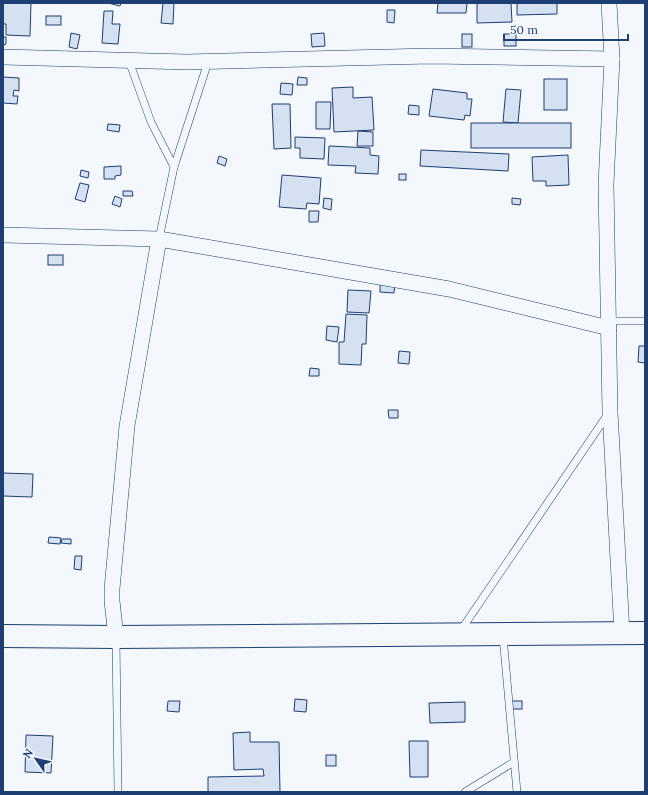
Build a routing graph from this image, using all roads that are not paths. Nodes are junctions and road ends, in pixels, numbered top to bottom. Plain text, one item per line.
1 (609, 3) edge
2 (3, 57) edge
3 (612, 59) junction
4 (128, 61) junction
5 (208, 62) junction
6 (174, 167) junction
7 (3, 235) edge
8 (160, 239) junction
9 (645, 321) edge
10 (608, 324) junction
11 (610, 412) junction
12 (622, 632) junction
13 (645, 633) edge
14 (458, 634) junction
15 (503, 634) junction
16 (3, 636) edge
17 (116, 637) junction
18 (514, 762) junction
19 (118, 792) edge
20 (465, 792) edge
21 (517, 792) edge

1 - 3 street
2 - 4 street
3 - 5 street
3 - 10 street
4 - 5 street
4 - 6 lane
5 - 6 lane
6 - 8 lane
7 - 8 street
8 - 10 street
8 - 17 street
9 - 10 lane
10 - 11 street
11 - 12 street
11 - 14 lane
12 - 13 main road
12 - 15 main road
14 - 15 main road
14 - 17 main road
15 - 18 lane
16 - 17 main road
17 - 19 lane
18 - 20 lane
18 - 21 lane

